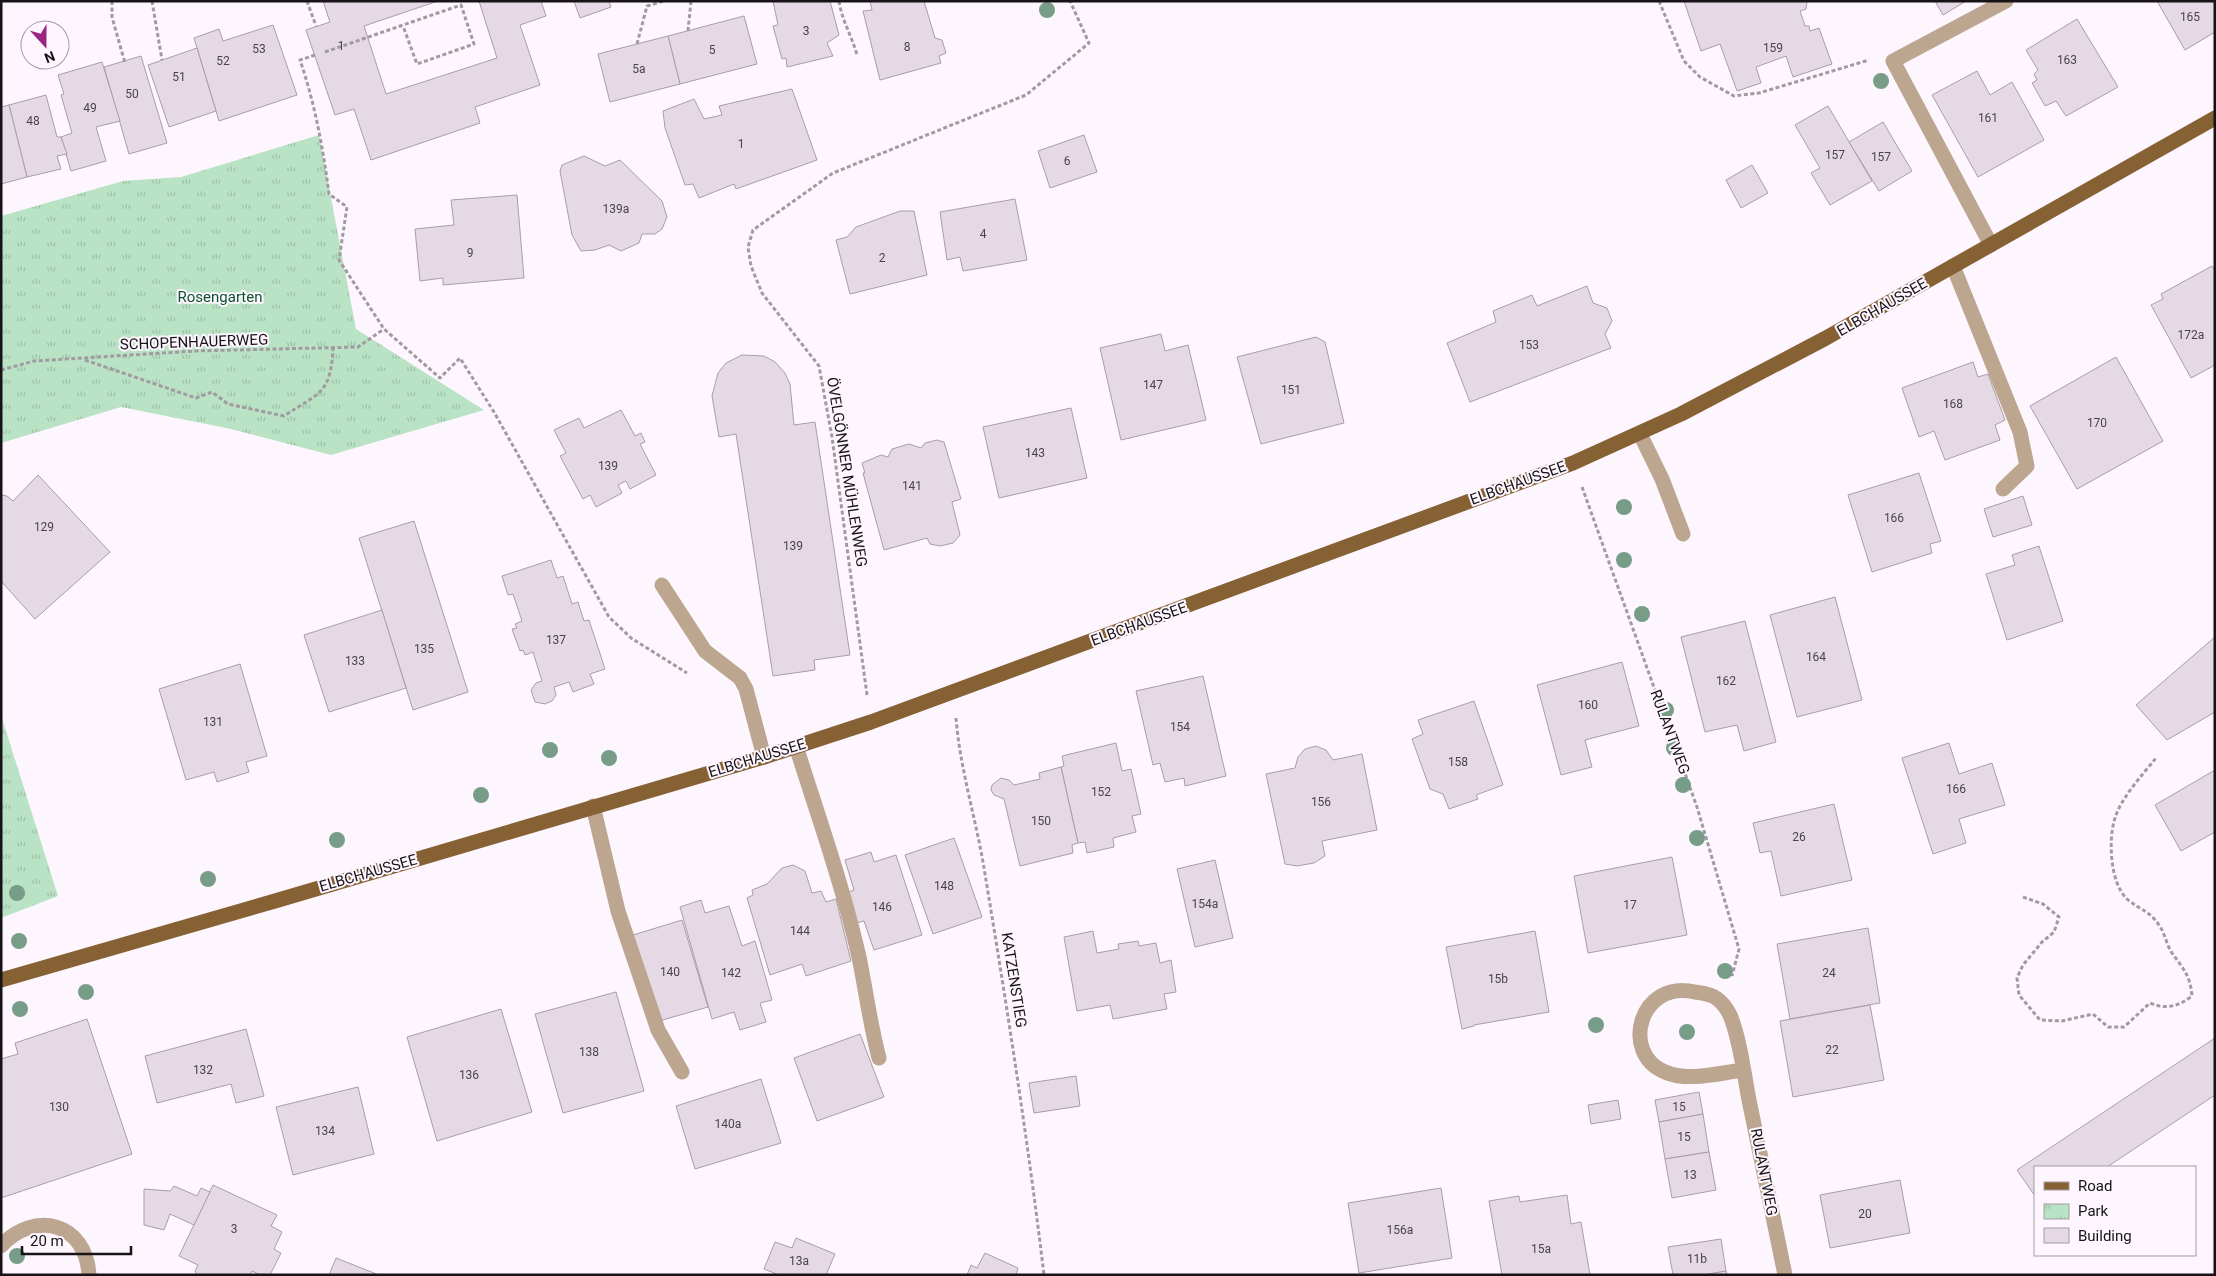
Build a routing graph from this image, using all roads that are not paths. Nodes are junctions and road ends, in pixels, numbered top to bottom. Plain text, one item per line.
1 (2006, 1) edge
2 (2214, 120) edge
3 (1991, 245) junction
4 (1953, 266) junction
5 (1640, 434) junction
6 (2003, 489) dead end
7 (1683, 534) dead end
8 (662, 585) dead end
9 (796, 746) junction
10 (764, 757) junction
11 (593, 806) junction
12 (1, 980) edge
13 (879, 1058) dead end
14 (1743, 1070) junction
15 (682, 1072) dead end
16 (1, 1246) edge
17 (89, 1275) edge
18 (1785, 1275) edge

1 - 3 street
2 - 3 main road, ELBCHAUSSEE
3 - 4 main road, ELBCHAUSSEE
4 - 5 main road, ELBCHAUSSEE
4 - 6 street
5 - 7 street
5 - 9 main road, ELBCHAUSSEE
8 - 10 street
9 - 10 main road, ELBCHAUSSEE
9 - 13 street
10 - 11 main road, ELBCHAUSSEE
11 - 12 main road, ELBCHAUSSEE
11 - 15 street
14 - 14 street, RULANTWEG
14 - 18 street, RULANTWEG
16 - 17 street

